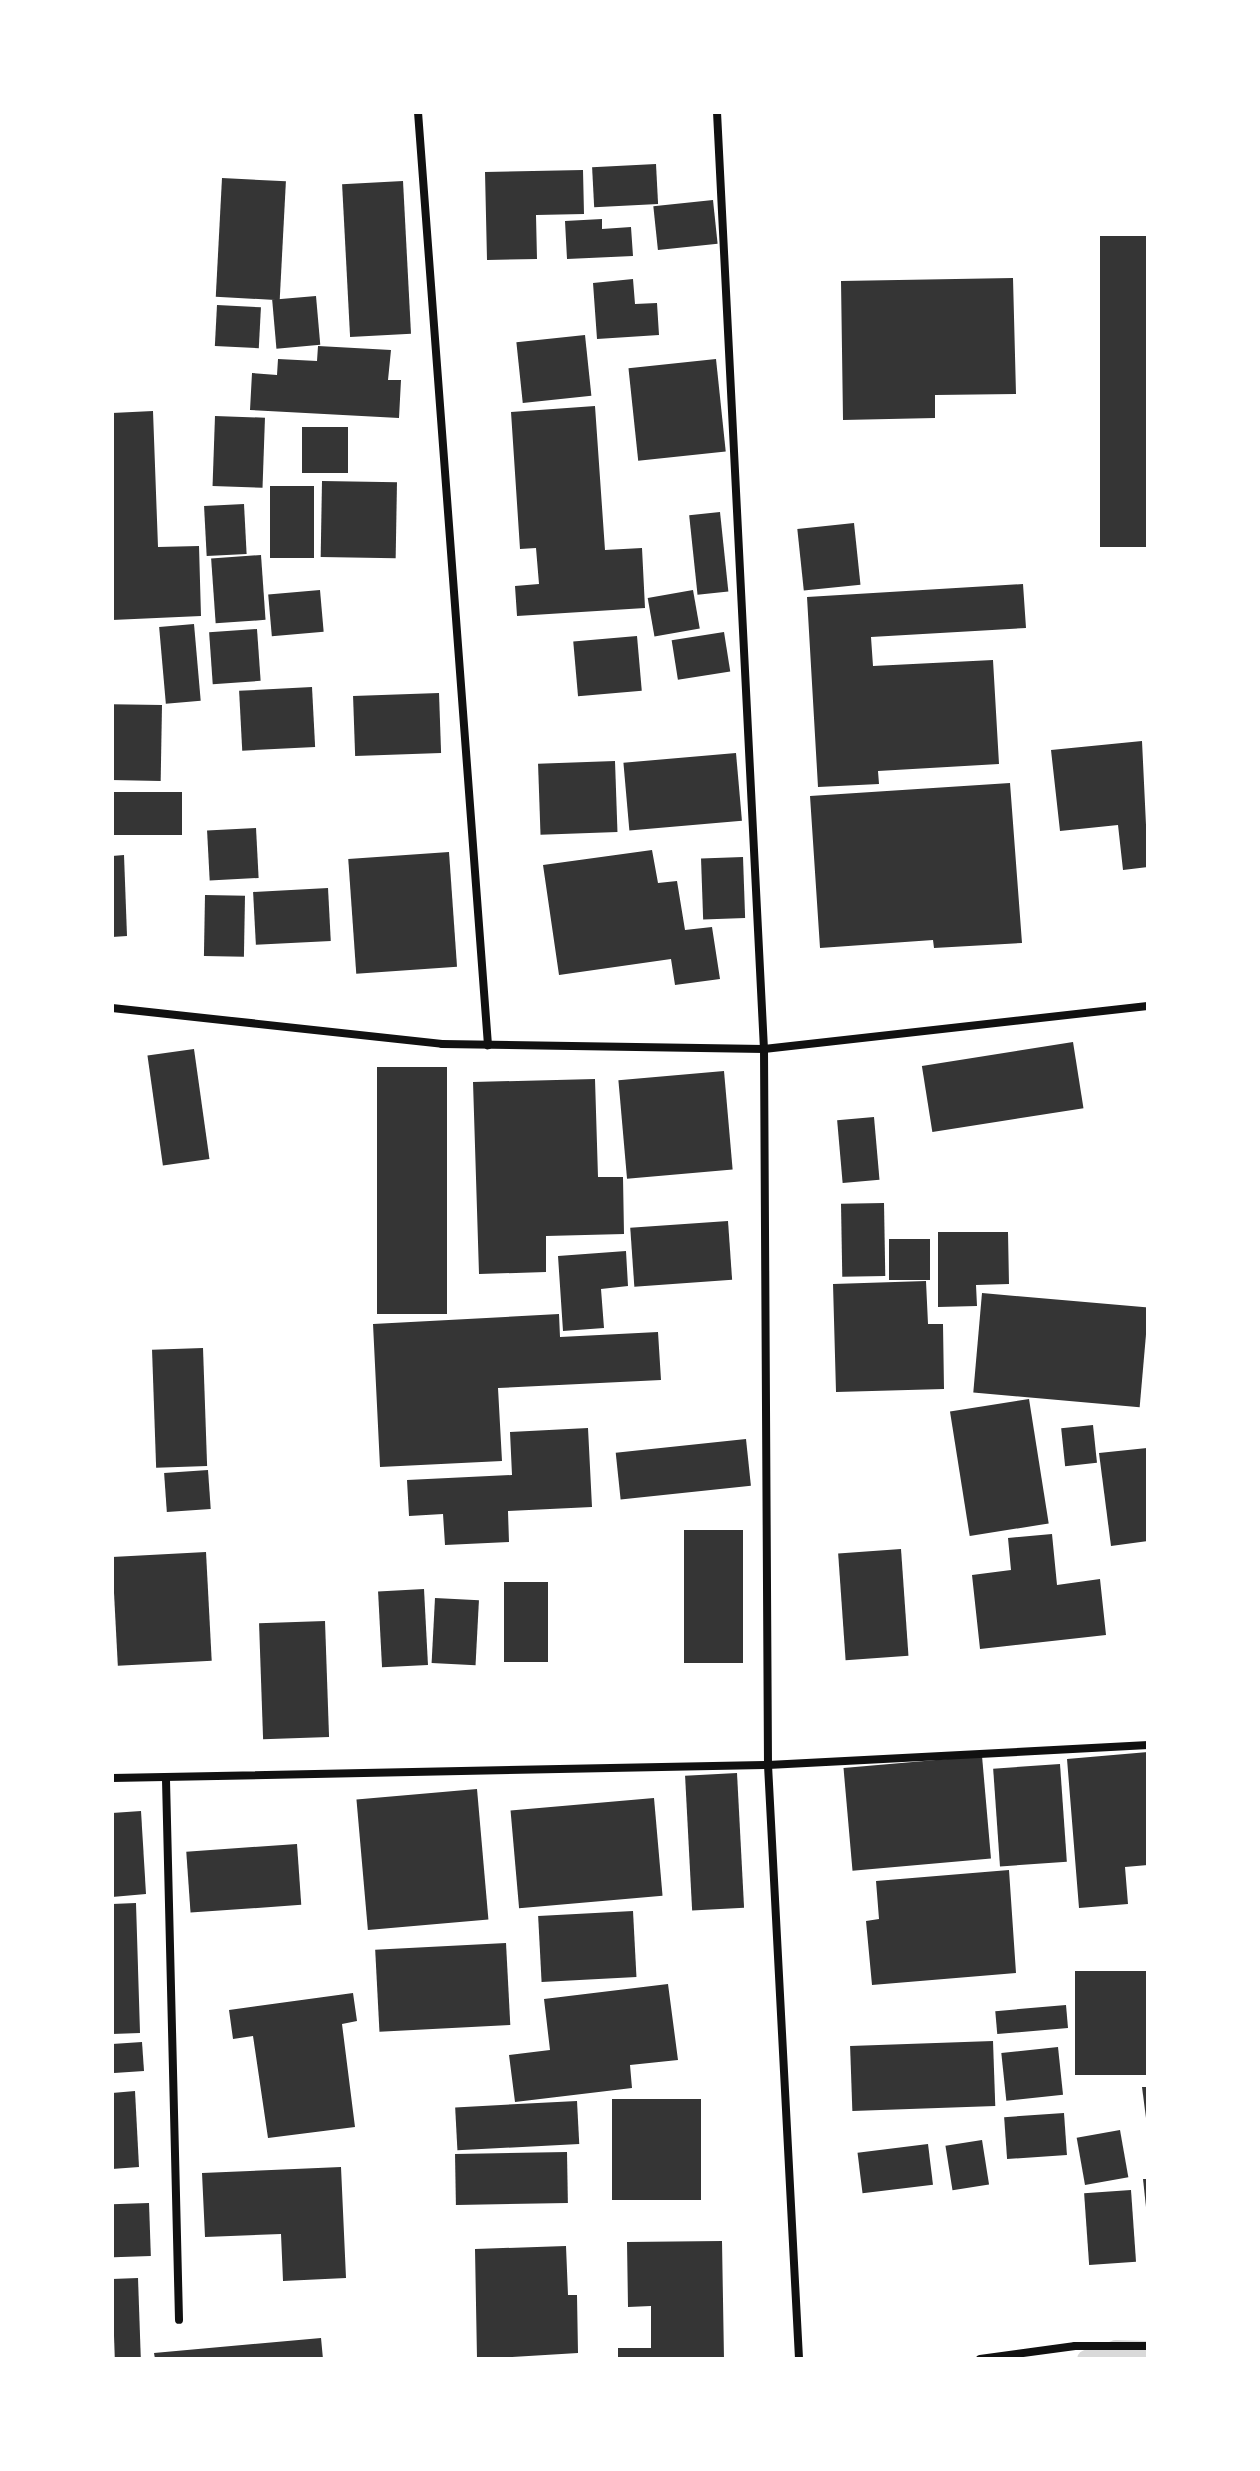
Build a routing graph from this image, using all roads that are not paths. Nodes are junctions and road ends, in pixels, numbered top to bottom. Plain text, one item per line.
1 (418, 112) edge
2 (717, 112) edge
3 (1148, 1006) edge
4 (112, 1008) edge
5 (488, 1045) junction
6 (764, 1049) junction
7 (1148, 1745) edge
8 (768, 1765) junction
9 (112, 1778) edge
10 (166, 1780) junction
11 (179, 2320) dead end
12 (1148, 2346) edge
13 (799, 2359) edge
14 (980, 2359) edge

1 - 5 street
2 - 6 street
3 - 6 street
4 - 5 street
5 - 6 street
6 - 8 street
7 - 8 street
8 - 10 street
8 - 13 street
9 - 10 street
10 - 11 street
12 - 14 street

